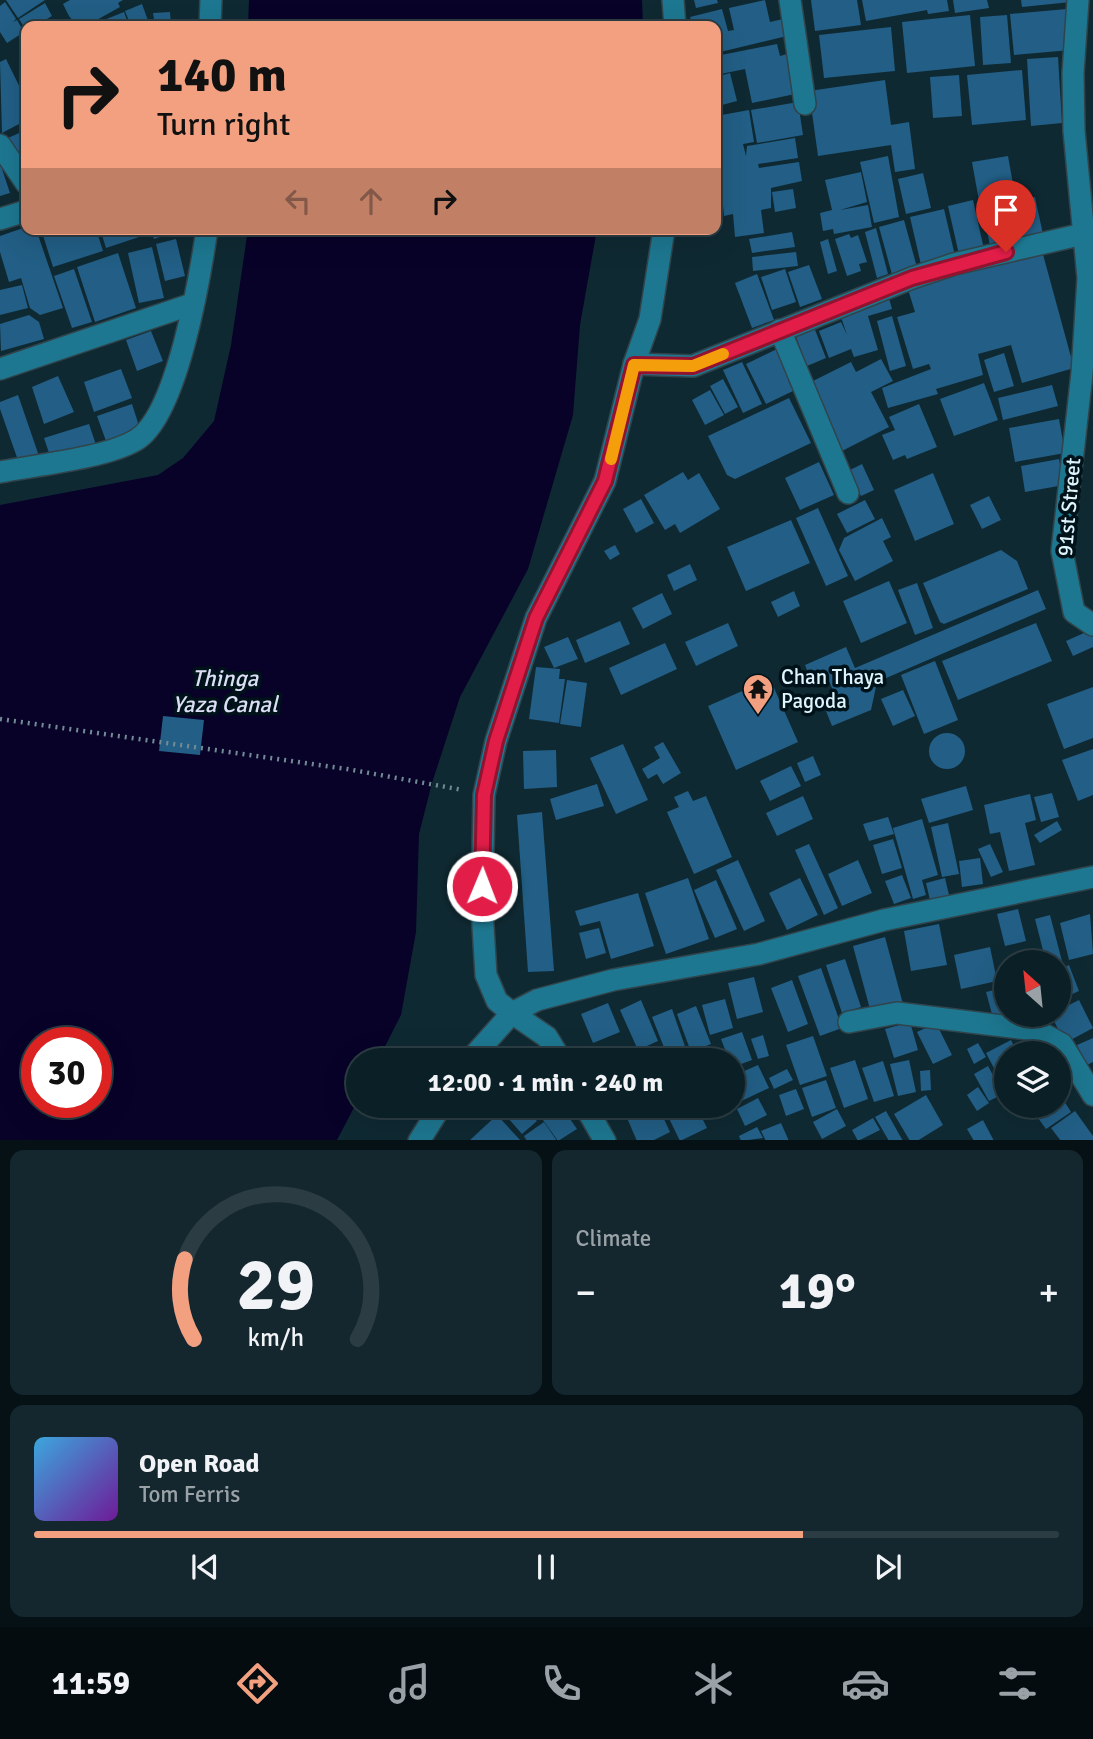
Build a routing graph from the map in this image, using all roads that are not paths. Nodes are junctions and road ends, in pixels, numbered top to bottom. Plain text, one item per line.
1 (211, 0) edge
2 (673, 0) edge
3 (790, 0) edge
4 (1078, 0) edge
5 (210, 21) edge
6 (675, 21) edge
7 (805, 104) dead end
8 (1084, 129) edge
9 (0, 145) edge
10 (21, 176) edge
11 (21, 213) edge
12 (0, 219) edge
13 (1083, 234) junction
14 (206, 235) edge
15 (663, 235) edge
16 (1090, 278) edge
17 (192, 304) junction
18 (780, 330) junction
19 (634, 365) junction
20 (0, 369) edge
21 (0, 472) edge
22 (848, 493) dead end
23 (1093, 625) edge
24 (1093, 877) edge
25 (512, 1013) junction
26 (849, 1022) dead end
27 (481, 1048) edge
28 (554, 1048) edge
29 (1093, 1095) edge
30 (434, 1118) edge
31 (592, 1118) edge
32 (422, 1139) edge
33 (605, 1140) edge

1 - 5 street
2 - 6 street
3 - 7 street
4 - 8 street, 91st Street
8 - 13 street, 91st Street
9 - 10 street
11 - 12 street
13 - 16 street, 91st Street
13 - 18 street
14 - 17 street
15 - 19 street
16 - 23 street, 91st Street
17 - 20 street
17 - 21 street
18 - 19 street
18 - 22 street
19 - 25 street
24 - 25 street
25 - 27 street
25 - 28 street
26 - 29 street
30 - 32 street
31 - 33 street

